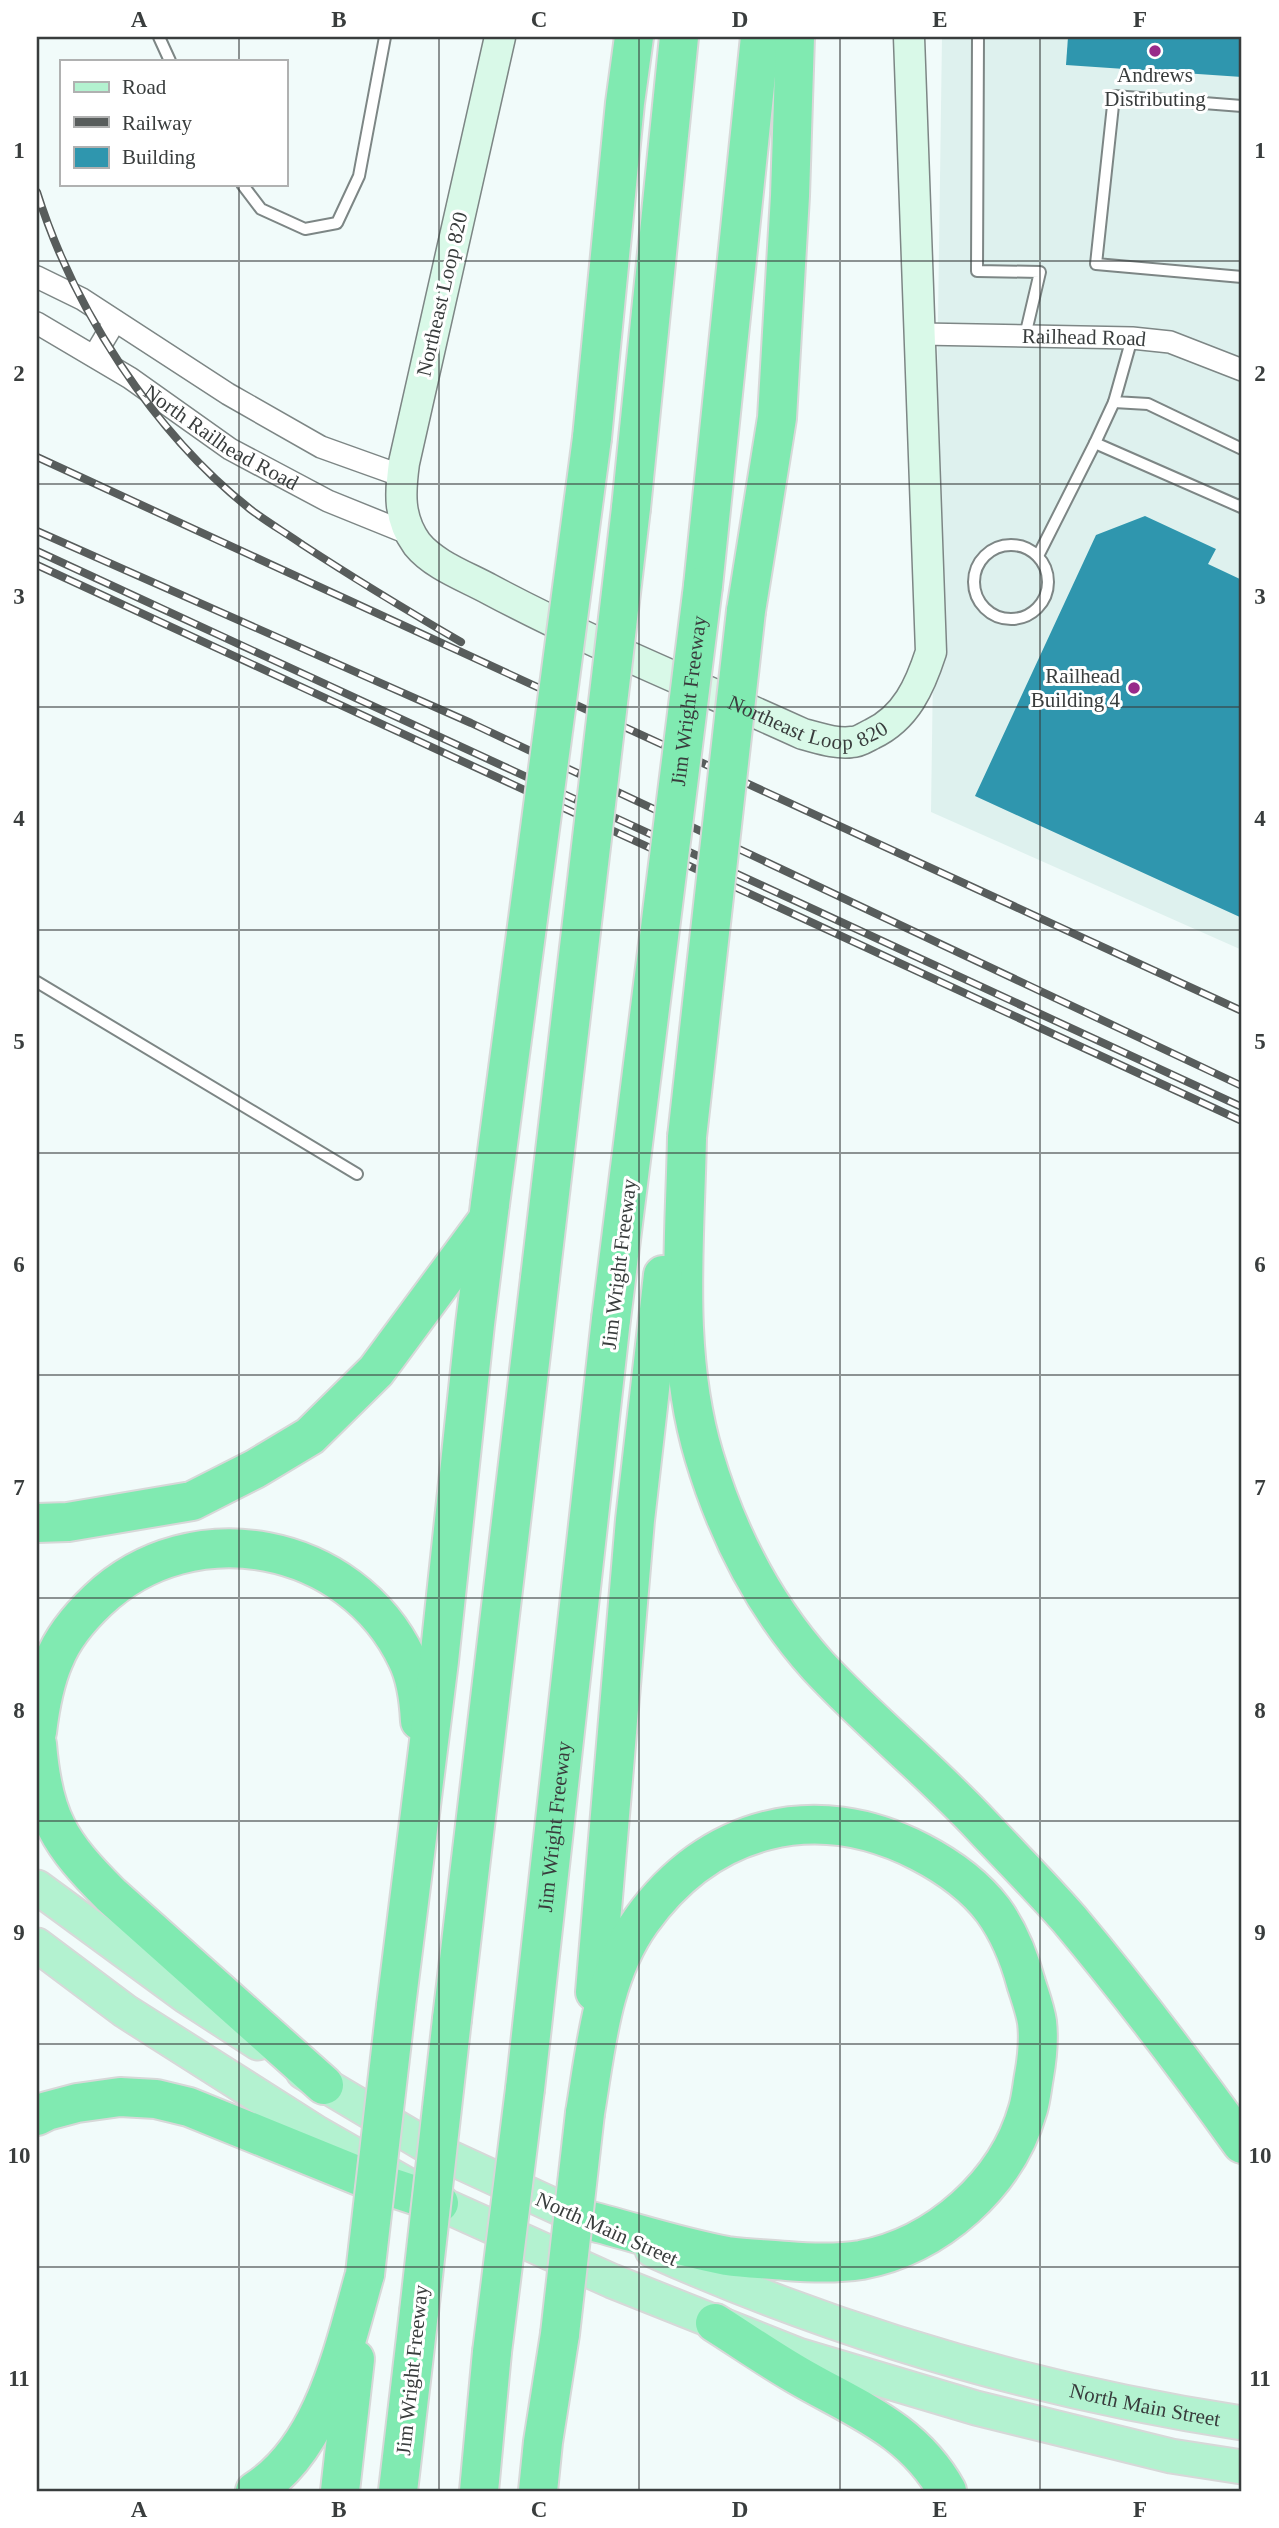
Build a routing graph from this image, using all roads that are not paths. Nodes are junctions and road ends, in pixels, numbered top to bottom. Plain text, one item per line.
1 (159, 37) edge
2 (385, 37) edge
3 (500, 37) edge
4 (634, 37) edge
5 (679, 37) edge
6 (761, 37) edge
7 (795, 37) edge
8 (909, 37) edge
9 (978, 37) edge
10 (170, 60) edge
11 (1242, 106) edge
12 (244, 186) edge
13 (37, 277) edge
14 (1242, 277) edge
15 (115, 321) junction
16 (37, 323) edge
17 (921, 334) junction
18 (1025, 336) junction
19 (1132, 338) junction
20 (94, 356) junction
21 (1242, 370) edge
22 (1114, 402) junction
23 (1095, 443) junction
24 (1242, 449) edge
25 (402, 476) junction
26 (1242, 504) edge
27 (412, 535) junction
28 (1038, 556) junction
29 (37, 982) edge
30 (687, 1137) junction
31 (357, 1174) dead end
32 (489, 1212) junction
33 (37, 1523) edge
34 (37, 1732) edge
35 (37, 1744) edge
36 (421, 1795) junction
37 (37, 1887) edge
38 (37, 1945) edge
39 (324, 2085) junction
40 (584, 2113) junction
41 (37, 2116) edge
42 (1242, 2144) edge
43 (439, 2203) junction
44 (583, 2219) junction
45 (365, 2274) junction
46 (715, 2323) junction
47 (1242, 2423) edge
48 (1242, 2467) edge
49 (255, 2491) edge
50 (340, 2491) edge
51 (398, 2491) edge
52 (479, 2491) edge
53 (539, 2491) edge
54 (947, 2491) edge

1 - 10 lane
2 - 12 lane
3 - 25 street, Northeast Loop 820
4 - 32 highway, bridge
5 - 51 highway, Jim Wright Freeway, bridge
6 - 52 highway, Jim Wright Freeway, bridge
7 - 30 highway, bridge
8 - 17 street, Northeast Loop 820
9 - 18 lane
11 - 14 lane
13 - 15 street, North Railhead Road
15 - 20 street
15 - 25 street, North Railhead Road
16 - 20 street, North Railhead Road
17 - 18 street, Railhead Road
17 - 27 street, Northeast Loop 820
18 - 19 street, Railhead Road
19 - 21 street, Railhead Road
19 - 22 lane
20 - 27 street, North Railhead Road
22 - 23 lane
22 - 24 lane
23 - 26 lane
23 - 28 lane
25 - 27 street, Northeast Loop 820
28 - 28 lane
29 - 31 lane
30 - 40 highway
30 - 42 highway
32 - 33 highway
32 - 36 highway
34 - 36 highway
35 - 39 highway
36 - 45 highway, bridge
37 - 39 main road, North Main Street
38 - 43 main road, North Main Street
39 - 44 main road, North Main Street
40 - 44 highway
40 - 53 highway, bridge
41 - 43 highway
43 - 46 main road, North Main Street
44 - 47 main road, North Main Street
45 - 49 highway
45 - 50 highway
46 - 48 main road, North Main Street
46 - 54 highway

